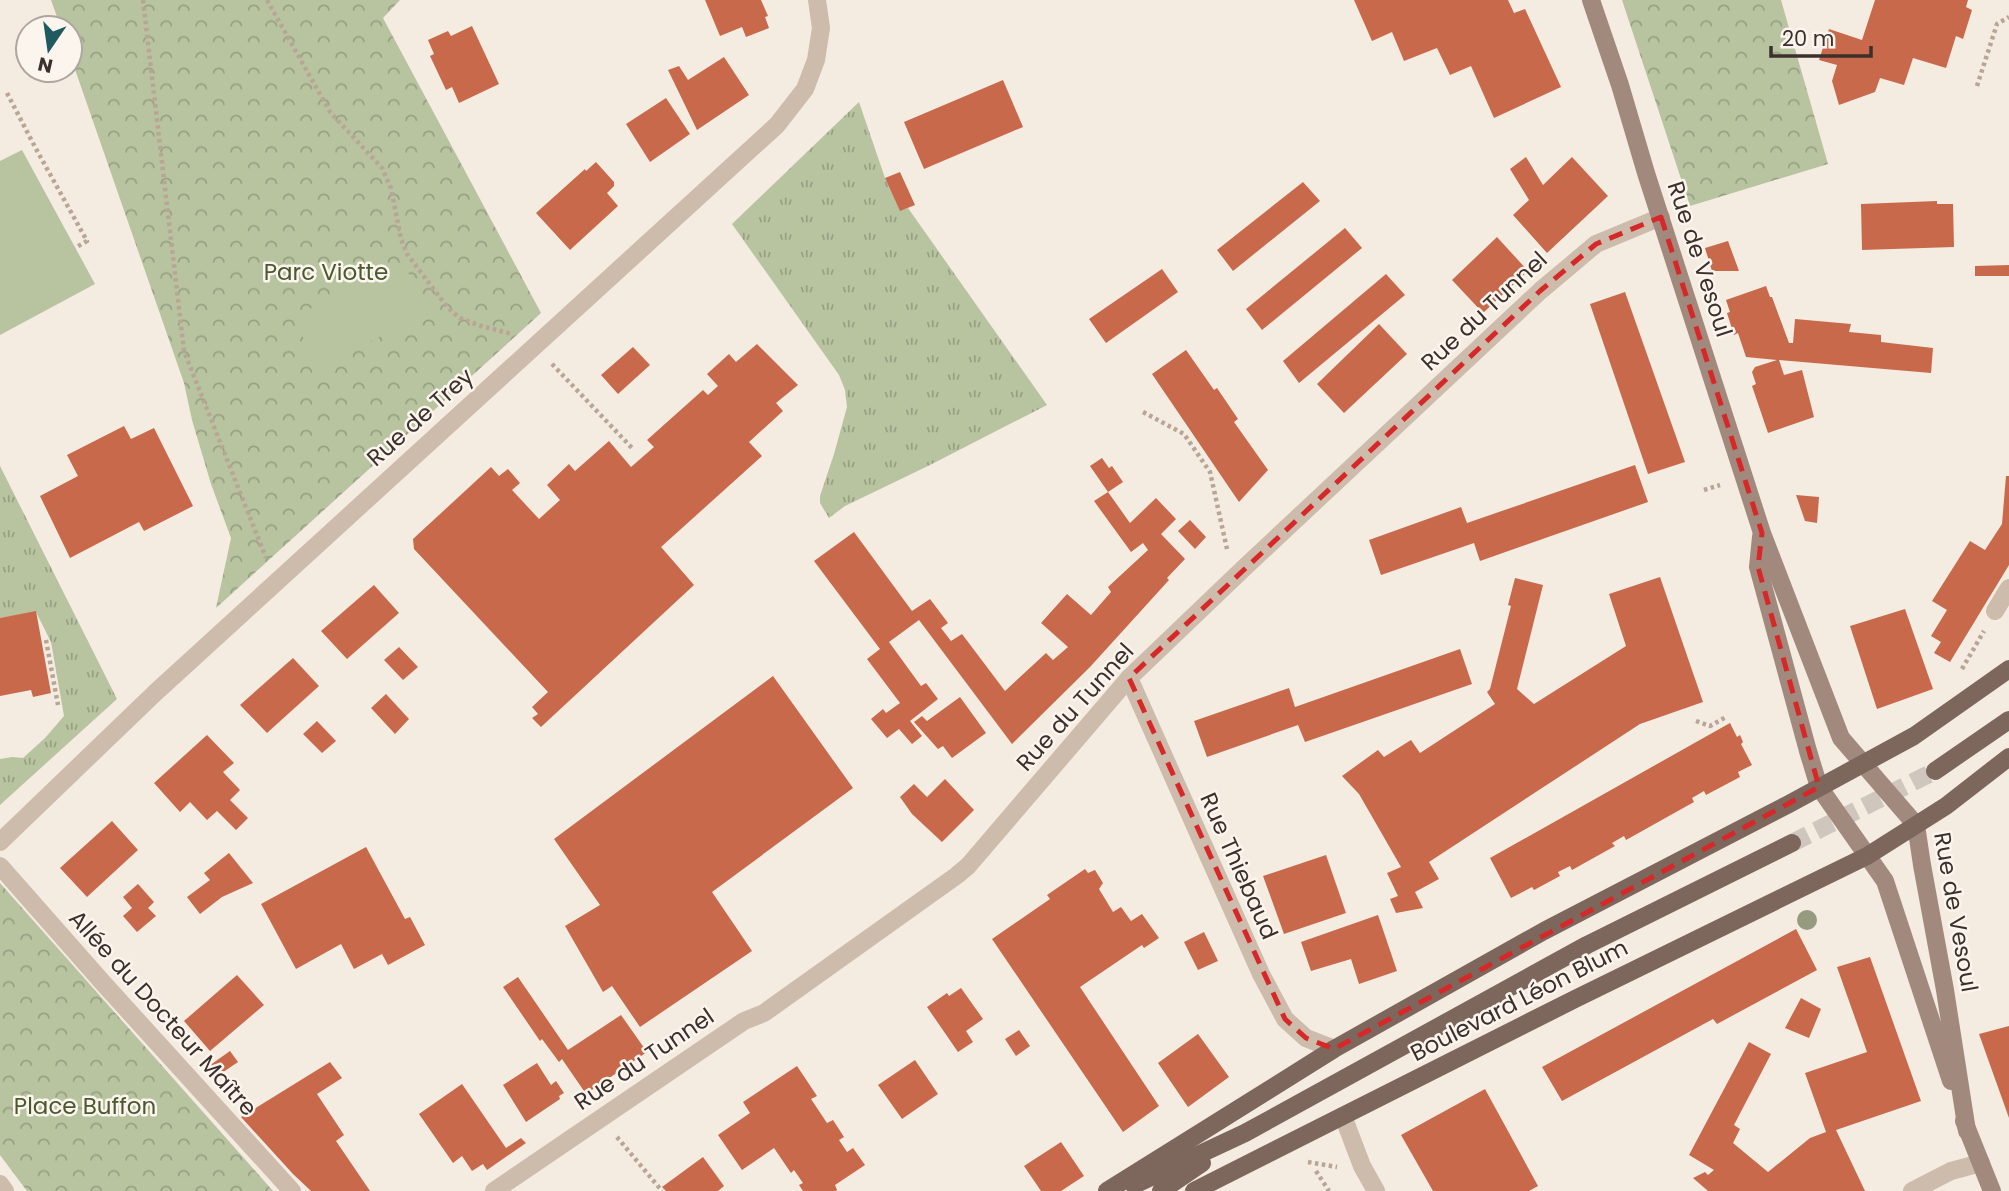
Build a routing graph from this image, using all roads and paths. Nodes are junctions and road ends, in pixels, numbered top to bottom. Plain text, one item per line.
1 (143, 0) edge
2 (267, 0) edge
3 (817, 0) edge
4 (1591, 0) edge
5 (2009, 17) edge
6 (1977, 86) dead end
7 (7, 93) dead end
8 (1661, 217) junction
9 (75, 248) dead end
10 (516, 335) dead end
11 (534, 346) junction
12 (1143, 412) dead end
13 (633, 449) dead end
14 (1721, 484) dead end
15 (1704, 490) dead end
16 (1762, 533) junction
17 (1227, 550) dead end
18 (269, 566) dead end
19 (2009, 588) edge
20 (1995, 611) joint
21 (46, 640) dead end
22 (2009, 669) edge
23 (1962, 670) dead end
24 (1129, 678) junction
25 (58, 705) dead end
26 (1726, 718) dead end
27 (2009, 720) edge
28 (1696, 721) dead end
29 (2009, 758) edge
30 (1863, 763) junction
31 (1935, 771) tunnel mouth
32 (1819, 787) junction
33 (1916, 825) junction
34 (0, 842) edge
35 (1792, 844) tunnel mouth
36 (1867, 856) junction
37 (0, 866) edge
38 (1334, 1049) junction
39 (1343, 1116) junction
40 (1968, 1131) junction
41 (1245, 1133) junction
42 (616, 1136) dead end
43 (1301, 1160) dead end
44 (1981, 1163) junction
45 (1338, 1167) dead end
46 (1316, 1171) dead end
47 (0, 1184) edge
48 (5, 1191) edge
49 (292, 1191) edge
50 (494, 1191) edge
51 (662, 1191) edge
52 (1107, 1191) edge
53 (1122, 1191) edge
54 (1161, 1191) edge
55 (1194, 1191) edge
56 (1329, 1191) edge
57 (1376, 1191) edge
58 (1912, 1191) edge
59 (1992, 1191) edge

1 - 18 path
2 - 10 path
3 - 11 street, Rue de Trey
4 - 8 main road, Rue de Vesoul
5 - 6 path
7 - 9 path
8 - 16 main road, Rue de Vesoul
8 - 24 street, Rue du Tunnel
11 - 13 path
11 - 34 street, Rue de Trey
12 - 17 path
14 - 15 path
16 - 30 main road, Rue de Vesoul
16 - 32 main road, Rue de Vesoul
19 - 20 street
20 - 23 path
21 - 25 path
22 - 30 main road
24 - 38 street, Rue Thiebaud
24 - 50 street, Rue du Tunnel
26 - 28 path
27 - 31 main road
29 - 33 main road, Boulevard Léon Blum
30 - 32 main road
30 - 33 main road, Rue de Vesoul
32 - 36 main road, Rue de Vesoul
32 - 38 main road
33 - 36 main road, Boulevard Léon Blum
33 - 40 main road, Rue de Vesoul
35 - 41 main road, Boulevard Léon Blum
36 - 39 main road, Boulevard Léon Blum
36 - 40 main road, Rue de Vesoul
37 - 49 street, Allée du Docteur Maître
38 - 52 main road
39 - 55 main road, Boulevard Léon Blum
39 - 57 street
40 - 44 main road, Rue de Vesoul
41 - 53 main road
41 - 54 main road
42 - 51 path
43 - 45 path
44 - 58 street
44 - 59 main road, Rue de Vesoul
46 - 56 path
47 - 48 street

